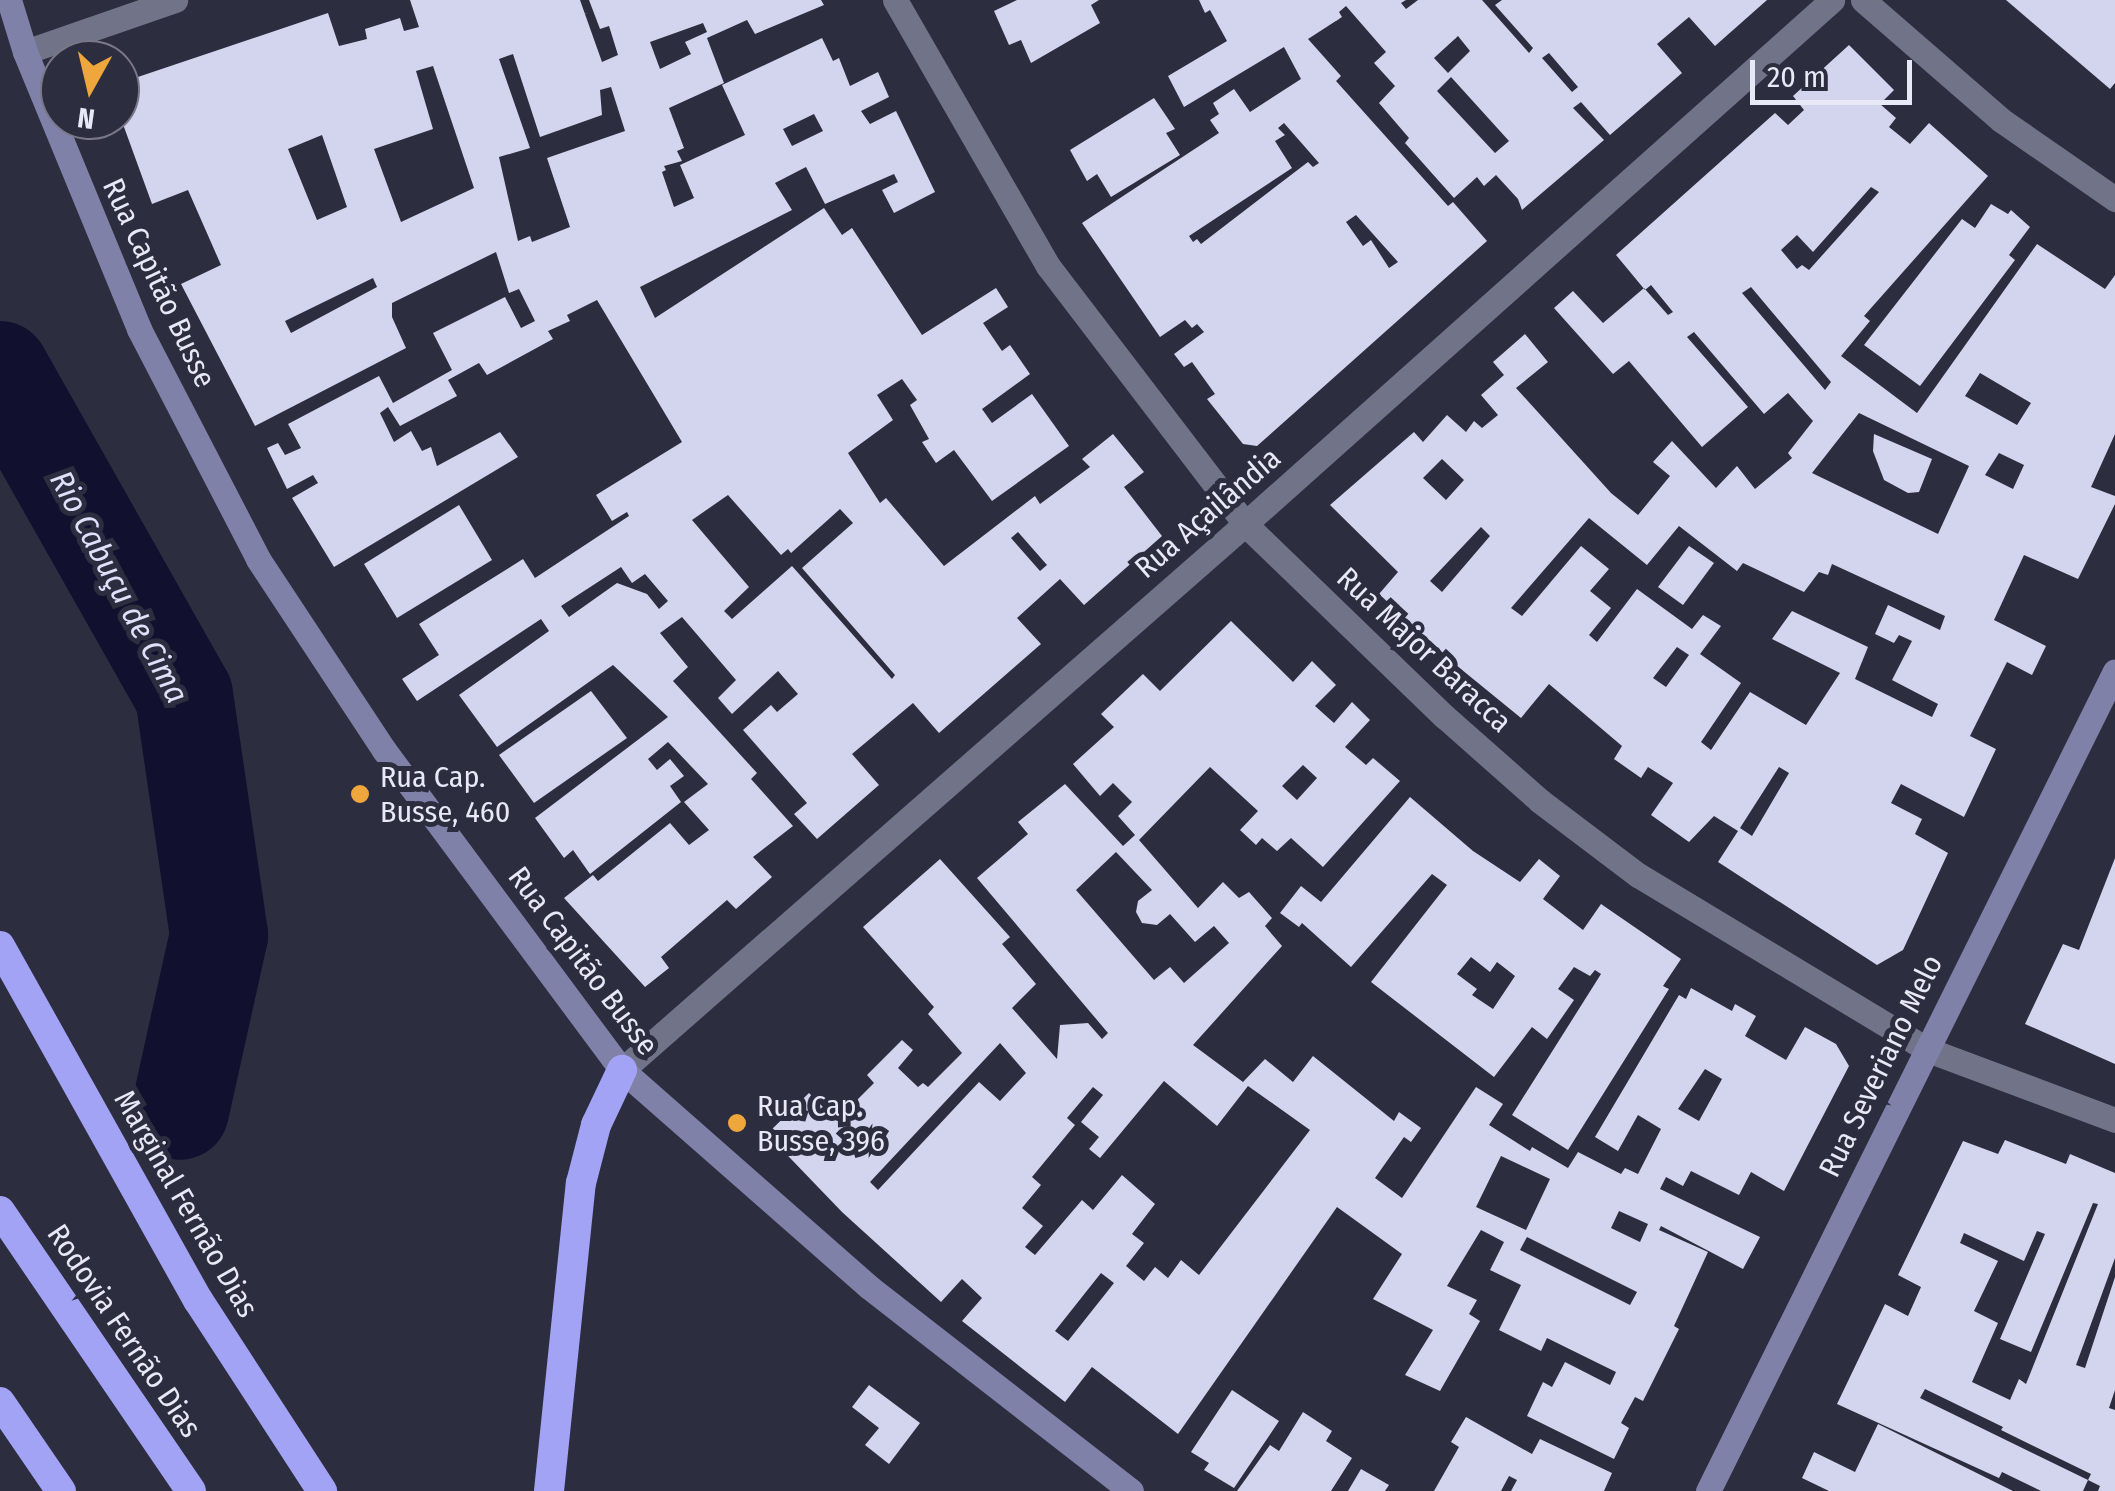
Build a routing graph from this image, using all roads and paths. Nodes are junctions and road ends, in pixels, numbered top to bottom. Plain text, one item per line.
1 (8, 0) edge
2 (175, 0) edge
3 (895, 0) edge
4 (1832, 0) edge
5 (1862, 0) edge
6 (25, 52) junction
7 (2115, 199) edge
8 (1245, 524) junction
9 (2115, 670) edge
10 (0, 946) edge
11 (1928, 1050) junction
12 (622, 1070) junction
13 (2115, 1120) edge
14 (0, 1211) edge
15 (0, 1402) edge
16 (61, 1491) edge
17 (190, 1491) edge
18 (322, 1491) edge
19 (549, 1491) edge
20 (1131, 1491) edge
21 (1708, 1491) edge

1 - 6 street, Rua Capitão Busse
2 - 6 street
3 - 8 street, Rua Major Baracca
4 - 8 street, Rua Açailândia
5 - 7 street
6 - 12 street, Rua Capitão Busse
8 - 11 street, Rua Major Baracca
8 - 12 street, Rua Açailândia
9 - 11 street, Rua Severiano Melo
10 - 18 highway, Marginal Fernão Dias
11 - 13 street, Rua Major Baracca
11 - 21 street, Rua Severiano Melo
12 - 19 highway
12 - 20 street, Rua Capitão Busse
14 - 17 highway, Rodovia Fernão Dias
15 - 16 highway

